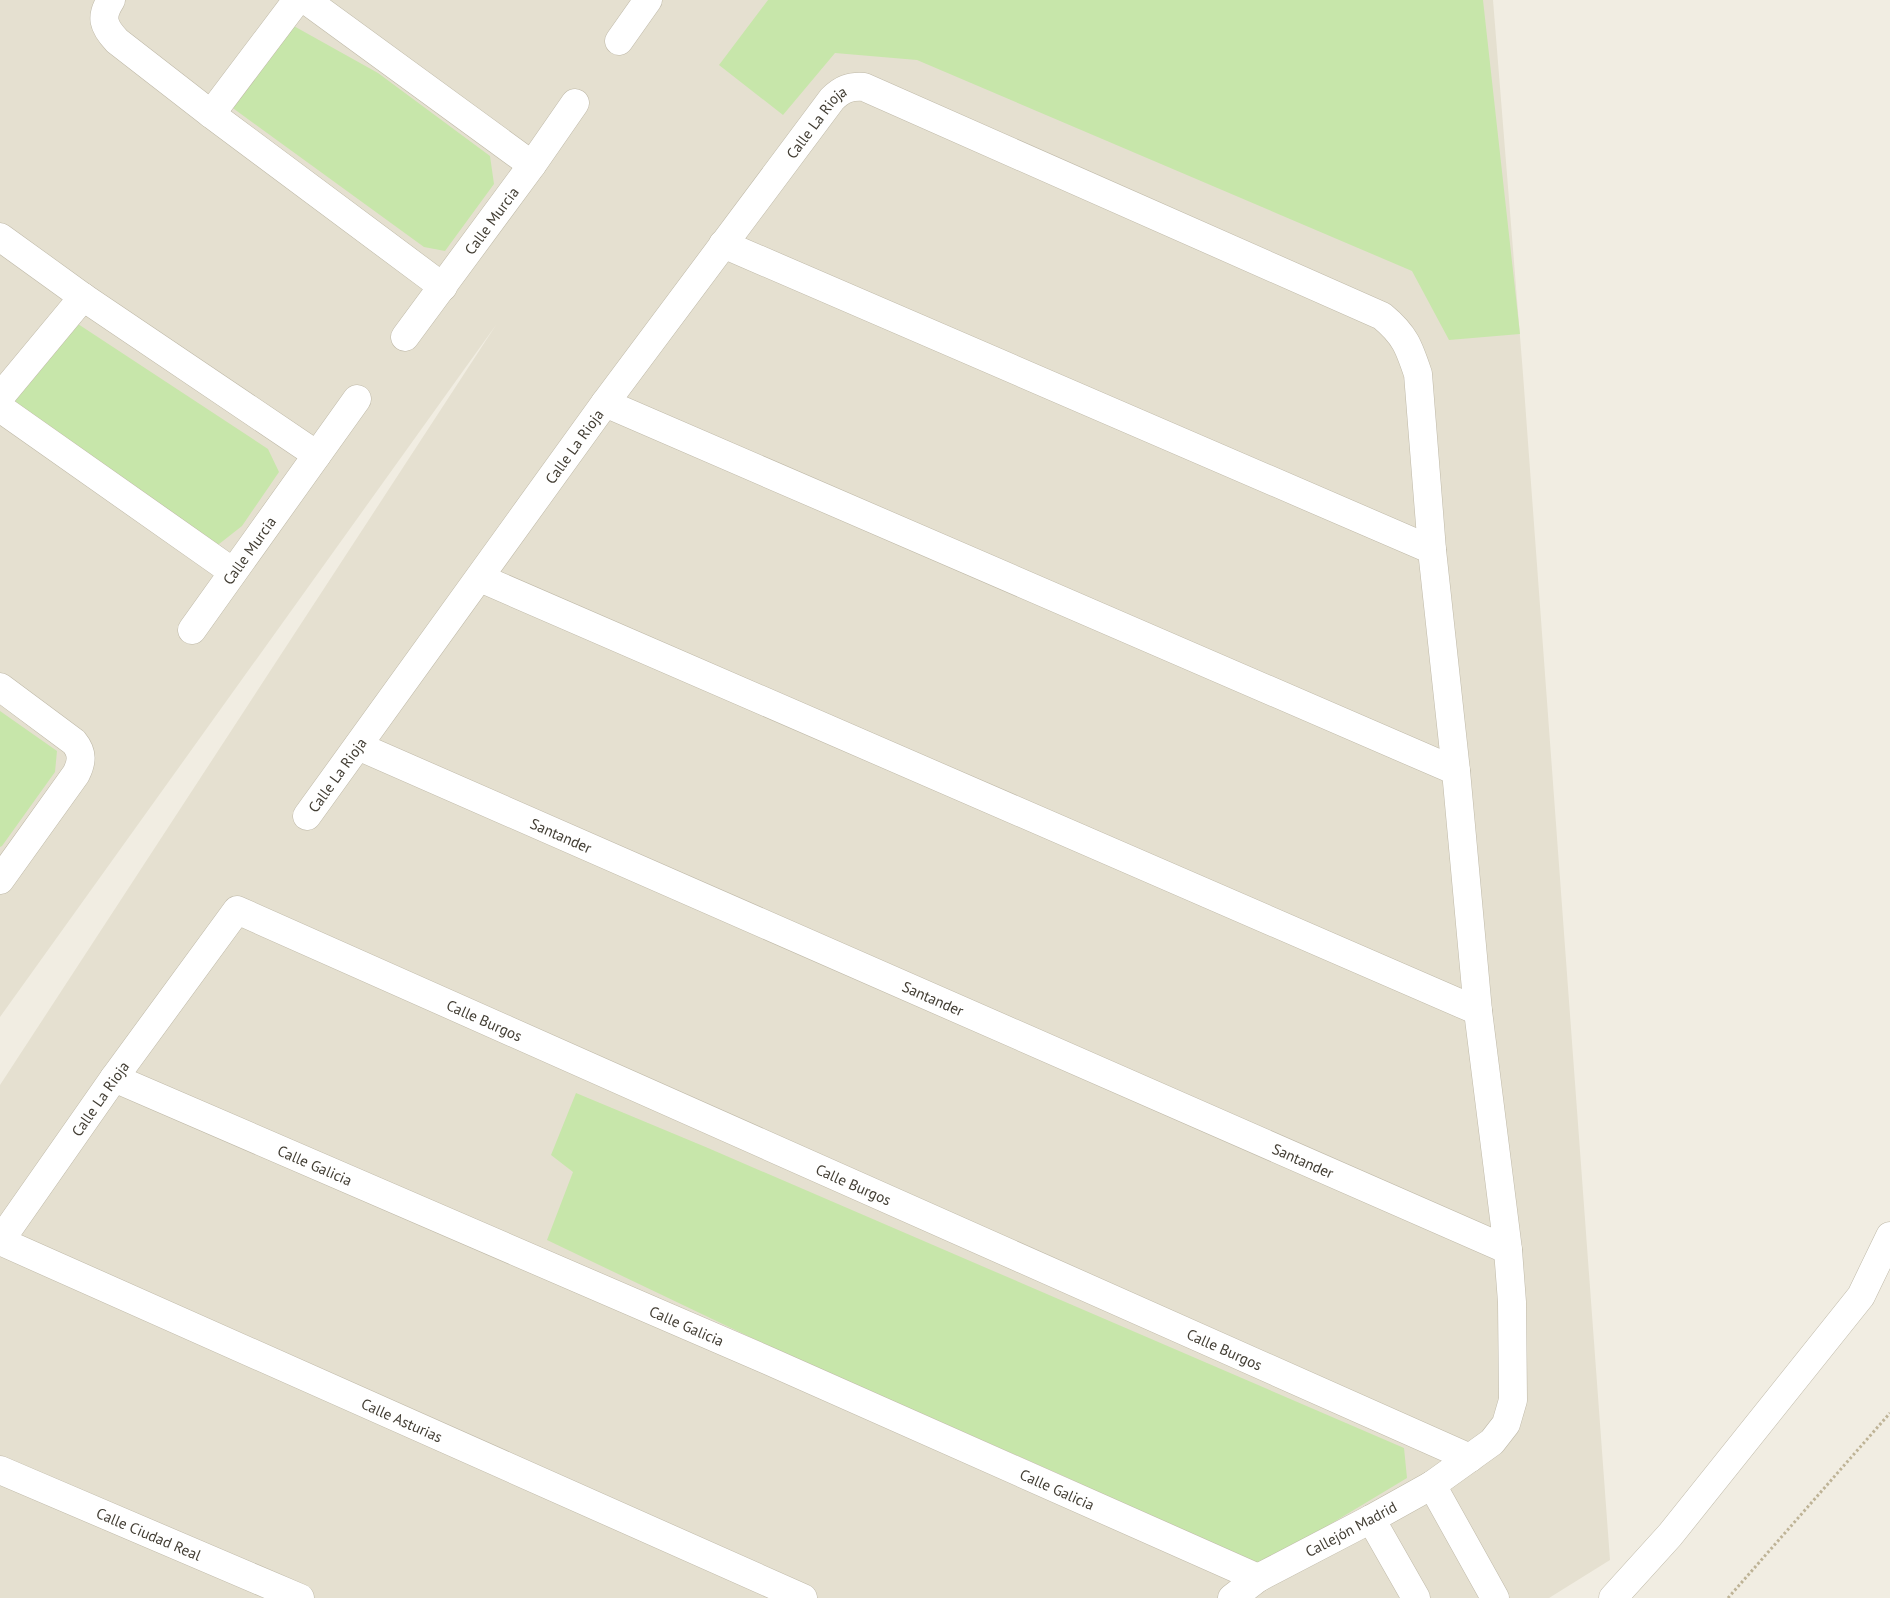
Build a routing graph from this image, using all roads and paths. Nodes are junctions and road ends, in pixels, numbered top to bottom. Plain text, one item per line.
1 (111, 0) edge
2 (297, 0) edge
3 (306, 0) edge
4 (648, 0) edge
5 (619, 41) dead end
6 (852, 86) joint
7 (575, 103) dead end
8 (211, 114) junction
9 (532, 165) junction
10 (0, 237) edge
11 (724, 244) junction
12 (442, 287) junction
13 (83, 297) junction
14 (405, 338) dead end
15 (0, 397) edge
16 (357, 399) dead end
17 (605, 403) junction
18 (0, 408) edge
19 (317, 455) junction
20 (1432, 550) junction
21 (233, 572) junction
22 (480, 578) junction
23 (192, 630) dead end
24 (0, 687) edge
25 (358, 746) junction
26 (1456, 771) junction
27 (307, 816) dead end
28 (1, 877) edge
29 (237, 910) joint
30 (1478, 1011) junction
31 (114, 1078) junction
32 (1890, 1236) edge
33 (0, 1241) edge
34 (1508, 1250) junction
35 (1890, 1277) edge
36 (1861, 1296) junction
37 (1890, 1413) edge
38 (1470, 1458) junction
39 (0, 1470) edge
40 (1432, 1485) junction
41 (1371, 1519) junction
42 (1258, 1578) junction
43 (300, 1598) edge
44 (803, 1598) edge
45 (1232, 1598) edge
46 (1416, 1598) edge
47 (1495, 1598) edge
48 (1613, 1598) edge
49 (1728, 1598) edge

1 - 8 street
2 - 8 street
3 - 9 street
4 - 5 street
6 - 11 street, Calle La Rioja
6 - 20 street, Callejón Madrid
7 - 9 street, Calle Murcia
8 - 12 street
9 - 12 street, Calle Murcia
10 - 13 street
11 - 17 street, Calle La Rioja
11 - 20 street
12 - 14 street, Calle Murcia
13 - 15 street
13 - 19 street
16 - 19 street, Calle Murcia
17 - 22 street, Calle La Rioja
17 - 26 street
18 - 21 street
19 - 21 street, Calle Murcia
20 - 26 street, Callejón Madrid
21 - 23 street, Calle Murcia
22 - 25 street, Calle La Rioja
22 - 30 street
24 - 28 street
25 - 27 street, Calle La Rioja
25 - 34 street, Santander
26 - 30 street, Callejón Madrid
29 - 31 street, Calle La Rioja
29 - 38 street, Calle Burgos
30 - 34 street, Callejón Madrid
31 - 33 street, Calle La Rioja
31 - 42 street, Calle Galicia
32 - 36 street
33 - 44 street, Calle Asturias
34 - 38 street, Callejón Madrid
35 - 36 street
36 - 48 street
37 - 49 path
38 - 40 street, Callejón Madrid
39 - 43 street, Calle Ciudad Real
40 - 41 street, Callejón Madrid
40 - 47 street
41 - 42 street, Callejón Madrid
41 - 46 street
42 - 45 street, Callejón Madrid

